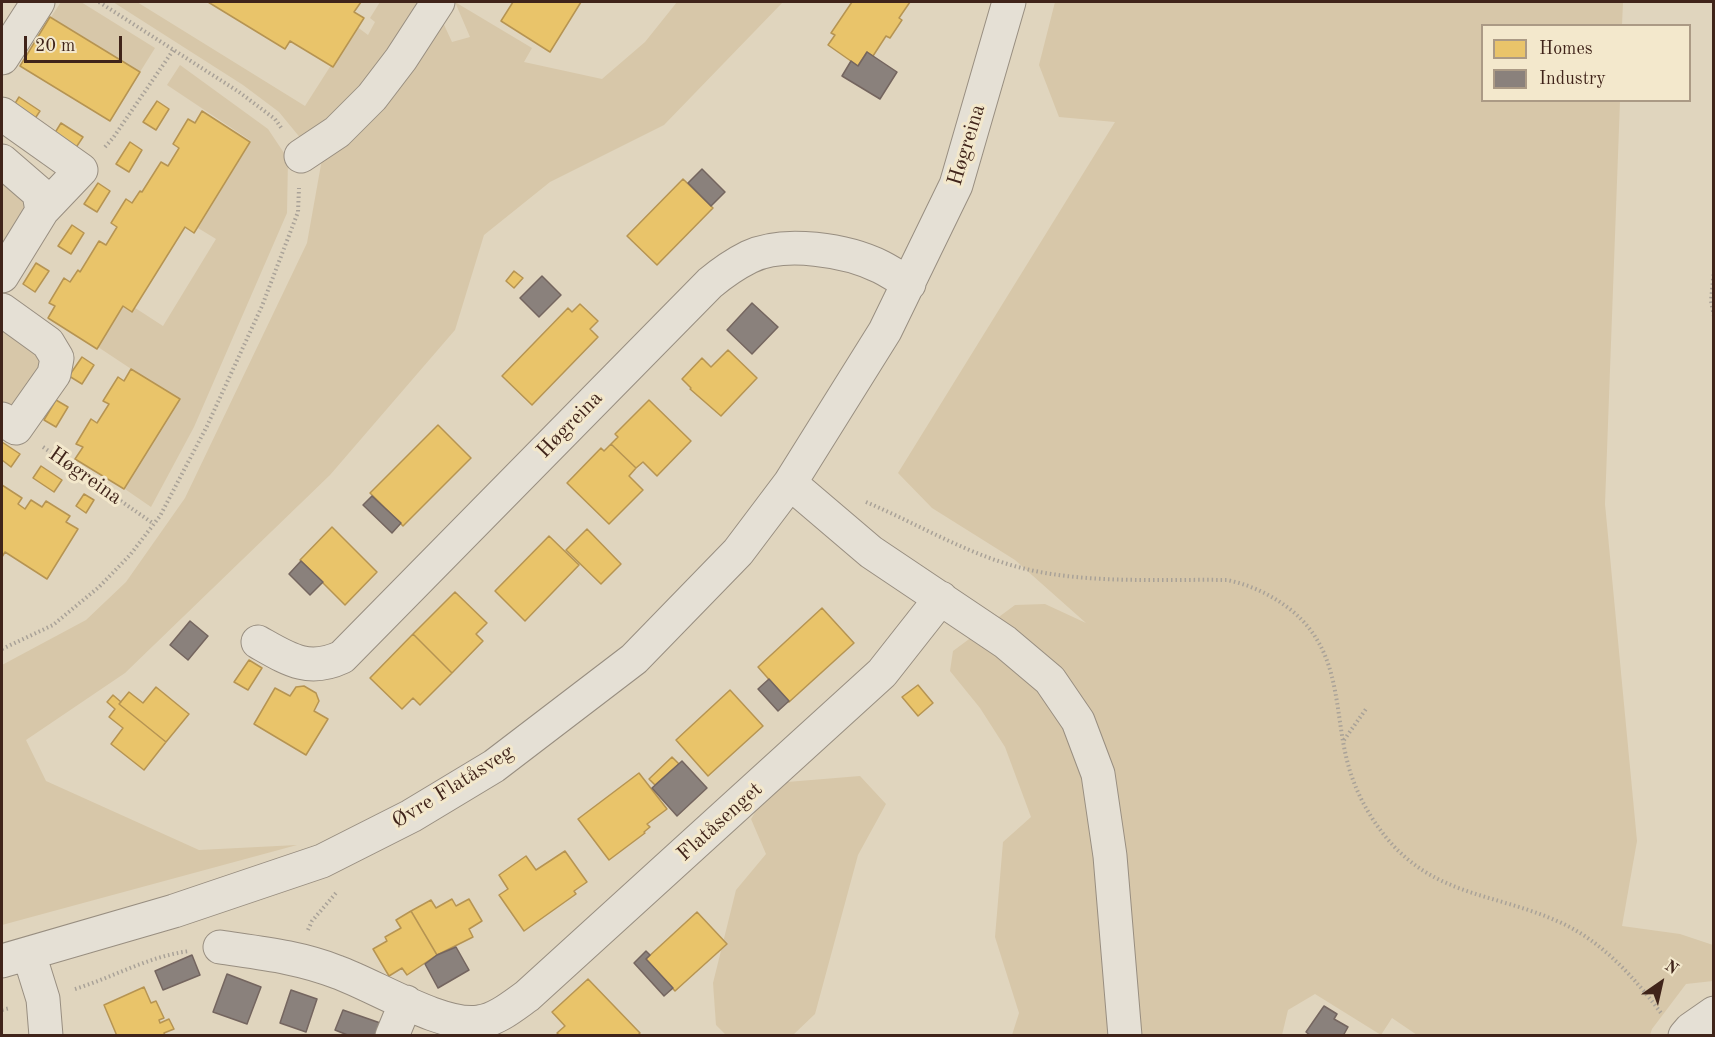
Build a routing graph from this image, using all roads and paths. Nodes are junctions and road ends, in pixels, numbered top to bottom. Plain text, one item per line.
1 (38, 2) edge
2 (99, 2) edge
3 (438, 2) edge
4 (1009, 2) edge
5 (174, 49) junction
6 (2, 58) edge
7 (2, 114) edge
8 (301, 156) junction
9 (2, 161) edge
10 (81, 170) junction
11 (42, 211) junction
12 (1713, 270) edge
13 (2, 276) edge
14 (909, 284) junction
15 (2, 310) edge
16 (1713, 316) edge
17 (8, 423) edge
18 (790, 483) junction
19 (861, 500) dead end
20 (154, 524) junction
21 (941, 598) junction
22 (258, 642) dead end
23 (2, 649) edge
24 (1366, 709) dead end
25 (1344, 741) junction
26 (220, 947) joint
27 (15, 957) edge
28 (43, 999) junction
29 (406, 1002) junction
30 (2, 1010) edge
31 (1713, 1013) edge
32 (1676, 1028) edge
33 (483, 1029) edge
34 (46, 1035) edge
35 (392, 1035) edge
36 (1125, 1035) edge

1 - 6 street
2 - 5 path
3 - 8 street
4 - 14 street, Høgreina
5 - 8 path
5 - 10 path
7 - 10 street
8 - 20 path
9 - 11 street
10 - 11 street
11 - 13 street
12 - 16 path
14 - 18 street, Høgreina
14 - 22 street, Høgreina
15 - 17 street
17 - 20 path, Høgreina
18 - 21 street
18 - 27 street, Øvre Flatåsveg
19 - 25 path
20 - 23 path
21 - 33 street, Flatåsenget
21 - 36 street
24 - 25 path
25 - 32 path
26 - 28 path
26 - 29 street, Flatåsenget
27 - 28 street, Øvre Flatåsveg
28 - 30 path
28 - 34 street, Øvre Flatåsveg
29 - 33 street, Flatåsenget
29 - 35 street
31 - 32 street

